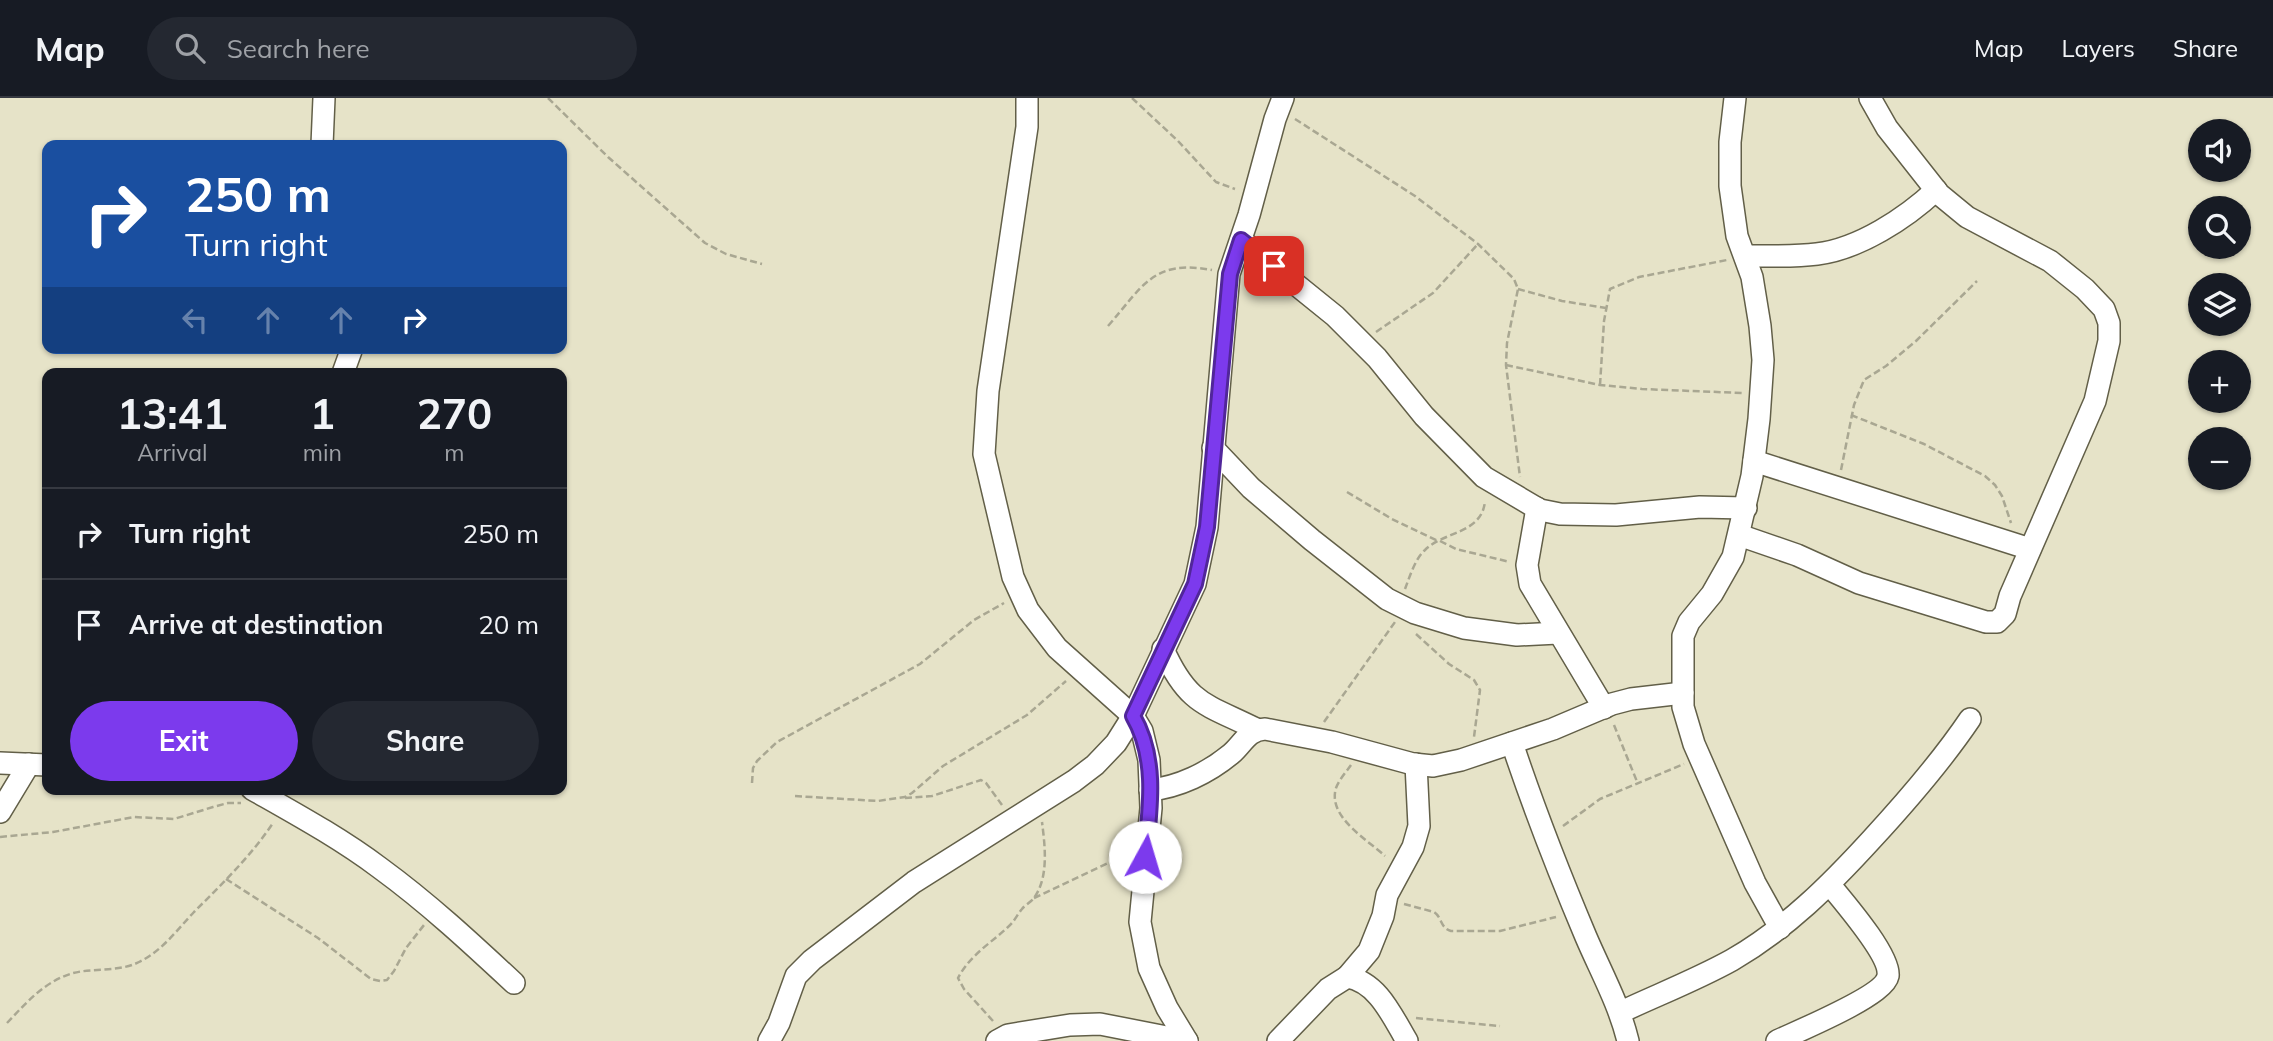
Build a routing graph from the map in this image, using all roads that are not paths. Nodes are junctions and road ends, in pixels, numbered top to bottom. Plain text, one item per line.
1 (324, 98) edge
2 (1027, 98) edge
3 (1735, 98) edge
4 (1870, 98) edge
5 (1280, 104) edge
6 (322, 140) edge
7 (1936, 190) junction
8 (1241, 240) junction
9 (1746, 257) junction
10 (1213, 448) junction
11 (1754, 461) junction
12 (1530, 505) junction
13 (1745, 508) junction
14 (1739, 536) junction
15 (2025, 547) junction
16 (1558, 633) junction
17 (1163, 649) junction
18 (1683, 693) junction
19 (1604, 708) junction
20 (1133, 716) junction
21 (1970, 719) dead end
22 (1256, 729) junction
23 (1512, 743) junction
24 (0, 763) edge
25 (1416, 764) junction
26 (38, 765) edge
27 (1150, 790) junction
28 (248, 796) edge
29 (0, 812) edge
30 (1830, 885) junction
31 (1780, 928) junction
32 (1347, 977) junction
33 (514, 983) dead end
34 (1621, 1012) junction
35 (1002, 1038) edge
36 (769, 1041) edge
37 (1187, 1041) edge
38 (1278, 1041) edge
39 (1406, 1041) edge
40 (1628, 1041) edge
41 (1777, 1041) edge

1 - 6 street
2 - 20 street
3 - 9 street
4 - 7 street
5 - 8 street
7 - 9 street
7 - 15 street
8 - 10 street
8 - 12 street
9 - 11 street
10 - 16 street
10 - 17 street
11 - 13 street
11 - 15 street
12 - 13 street
12 - 16 street
13 - 14 street
14 - 15 street
14 - 18 street
16 - 19 street
17 - 20 street
17 - 22 street
18 - 19 street
18 - 31 street
19 - 23 street
20 - 27 street
20 - 36 street
21 - 30 street
22 - 25 street
22 - 27 street
23 - 25 street
23 - 34 street
24 - 26 street
25 - 32 street
26 - 29 street
27 - 37 street
28 - 33 street
30 - 31 street
30 - 41 street
31 - 34 street
32 - 38 street
32 - 39 street
34 - 40 street
35 - 37 street

